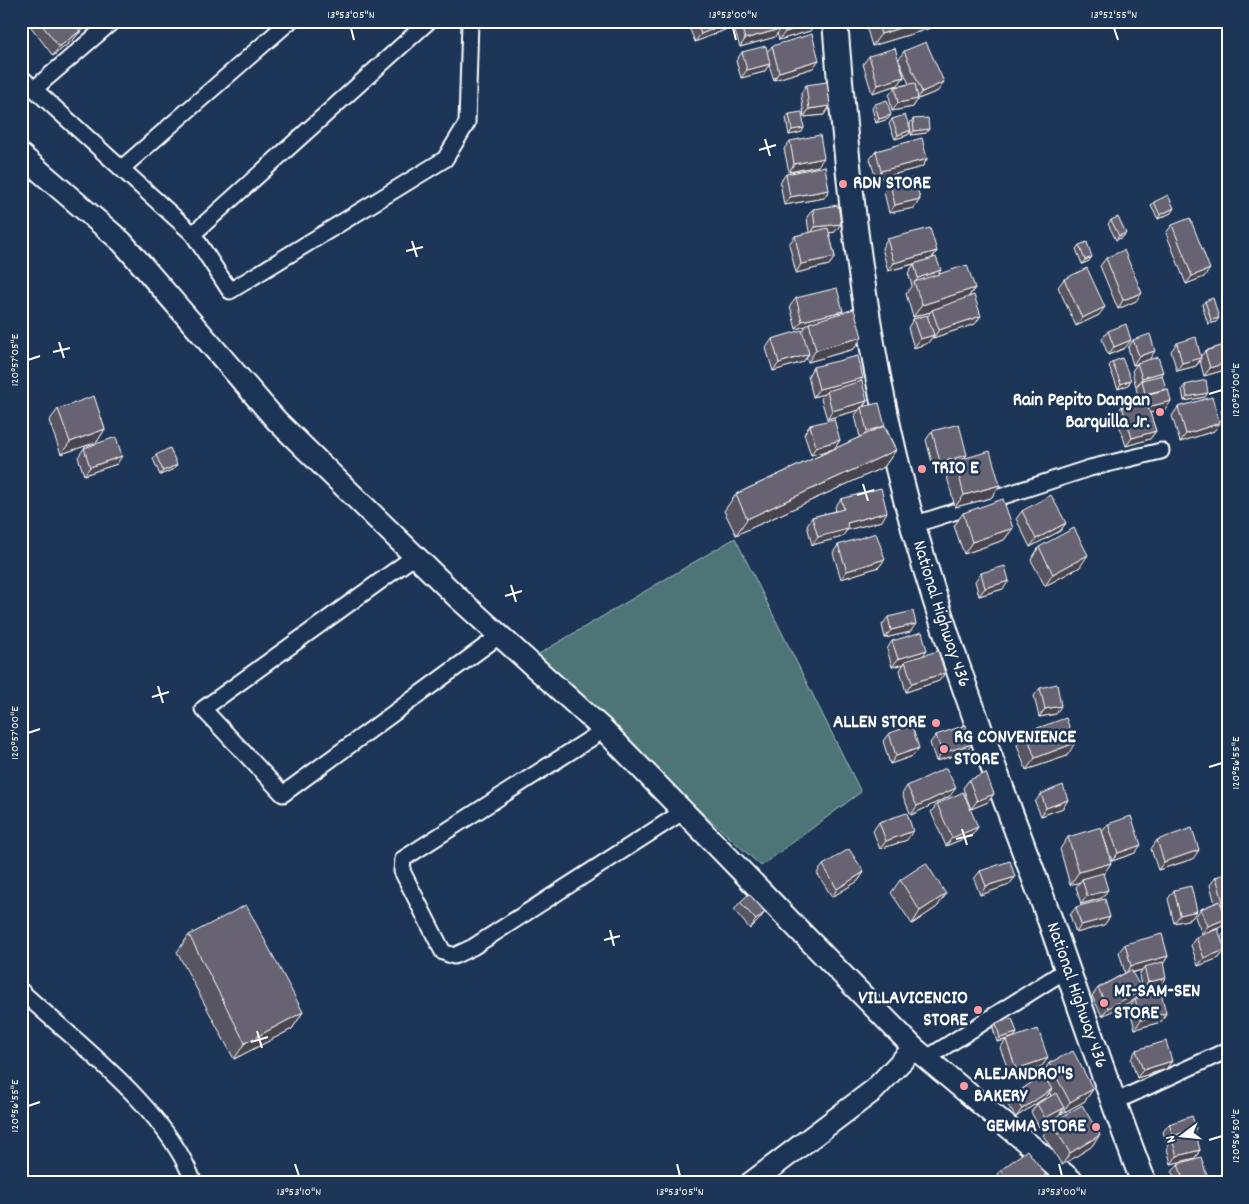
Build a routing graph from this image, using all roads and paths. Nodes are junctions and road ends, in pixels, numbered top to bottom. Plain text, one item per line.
1 (113, 21) edge
2 (290, 21) edge
3 (429, 21) edge
4 (470, 21) edge
5 (834, 21) edge
6 (21, 77) edge
7 (34, 89) junction
8 (21, 155) edge
9 (122, 168) junction
10 (193, 234) junction
11 (1161, 451) dead end
12 (913, 525) junction
13 (415, 556) junction
14 (499, 636) junction
15 (604, 730) junction
16 (684, 811) junction
17 (1066, 970) junction
18 (21, 990) edge
19 (1228, 1050) edge
20 (921, 1053) junction
21 (1112, 1103) junction
22 (194, 1183) edge
23 (751, 1183) edge
24 (1075, 1183) edge
25 (1144, 1183) edge

1 - 7 street
2 - 9 street
3 - 10 street
4 - 10 street
5 - 12 main road, National Highway 436
6 - 7 street
7 - 9 street
8 - 13 street
9 - 10 street
11 - 12 street
12 - 17 main road, National Highway 436
13 - 14 street
13 - 14 street
14 - 15 street
15 - 16 street
15 - 16 street
16 - 20 street
17 - 20 street
17 - 21 main road, National Highway 436
18 - 22 street
19 - 21 street
20 - 23 street
20 - 24 street
21 - 25 main road, National Highway 436

